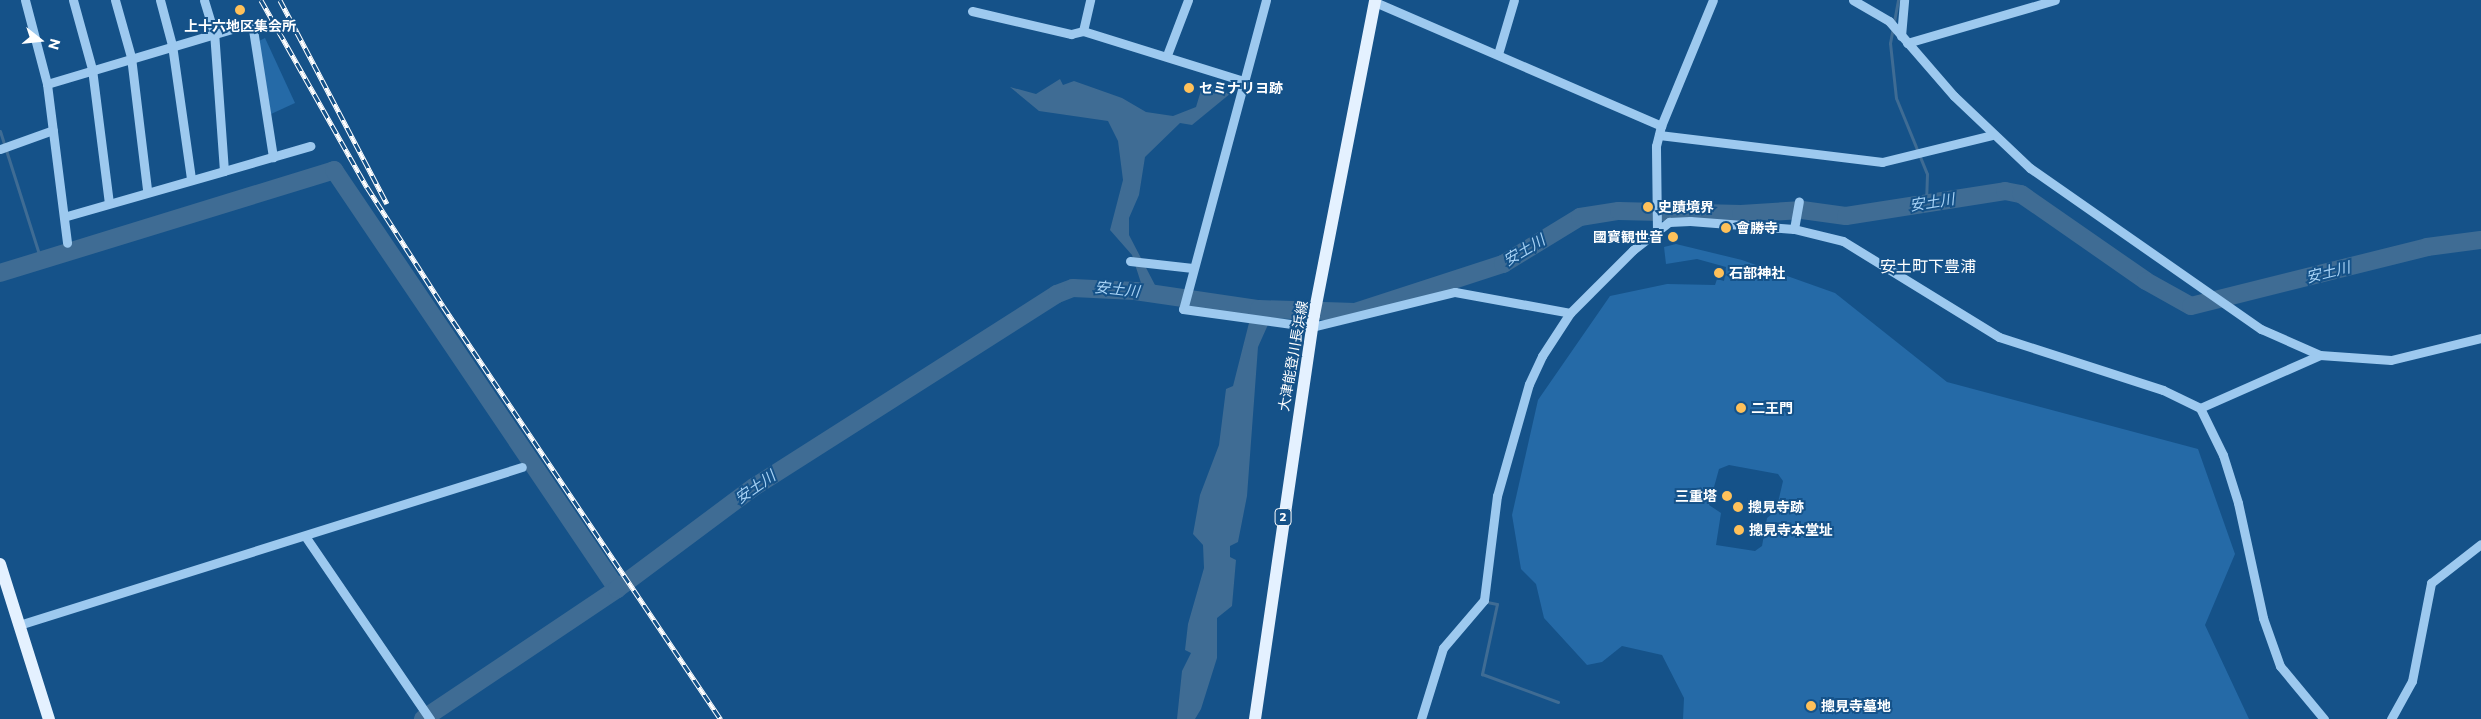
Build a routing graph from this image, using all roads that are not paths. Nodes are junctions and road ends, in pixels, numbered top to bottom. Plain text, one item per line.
1 (24, 0) edge
2 (73, 0) edge
3 (115, 0) edge
4 (160, 0) edge
5 (204, 0) edge
6 (1090, 0) edge
7 (1188, 0) edge
8 (1266, 0) edge
9 (1514, 0) edge
10 (1713, 0) edge
11 (1853, 0) edge
12 (1904, 0) edge
13 (2055, 0) edge
14 (1374, 1) edge
15 (972, 11) dead end
16 (1083, 31) junction
17 (214, 33) junction
18 (1902, 37) junction
19 (172, 45) junction
20 (1498, 54) junction
21 (1168, 55) junction
22 (131, 57) junction
23 (92, 69) junction
24 (1244, 81) junction
25 (47, 84) junction
26 (53, 130) junction
27 (1660, 131) junction
28 (1992, 135) junction
29 (310, 146) dead end
30 (0, 149) edge
31 (273, 157) junction
32 (224, 171) junction
33 (191, 179) junction
34 (147, 190) junction
35 (1799, 201) dead end
36 (109, 202) junction
37 (67, 216) junction
38 (1657, 227) junction
39 (1794, 229) junction
40 (67, 243) dead end
41 (1130, 261) dead end
42 (1193, 268) junction
43 (1570, 314) junction
44 (1314, 316) junction
45 (2481, 338) edge
46 (2320, 355) junction
47 (2200, 408) junction
48 (522, 467) dead end
49 (305, 536) junction
50 (2481, 544) edge
51 (0, 564) edge
52 (19, 625) junction
53 (50, 719) edge
54 (430, 719) edge
55 (1255, 719) edge
56 (1420, 719) edge
57 (2324, 719) edge
58 (2391, 719) edge

1 - 25 street
2 - 23 street
3 - 22 street
4 - 19 street
5 - 17 street
6 - 16 street
7 - 21 street
8 - 24 street
9 - 20 street
10 - 27 street
11 - 18 street
12 - 18 street
13 - 18 street
14 - 20 street
14 - 44 main road, 大津能登川長浜線 / 2
15 - 16 street
16 - 21 street
17 - 19 street
17 - 31 street
17 - 32 street
18 - 28 street
19 - 22 street
19 - 33 street
20 - 27 street
21 - 24 street
22 - 23 street
22 - 34 street
23 - 25 street
23 - 36 street
24 - 42 street
25 - 26 street
26 - 30 street
26 - 37 street
27 - 28 street
27 - 38 street
28 - 46 street
29 - 31 street
31 - 32 street
32 - 33 street
33 - 34 street
34 - 36 street
35 - 39 street
36 - 37 street
37 - 40 street
38 - 39 street
38 - 43 street
39 - 47 street
41 - 42 street
42 - 44 street
43 - 44 street
43 - 56 street
44 - 55 main road, 大津能登川長浜線 / 2
45 - 46 street
46 - 47 street
47 - 57 street
48 - 49 street
49 - 52 street
49 - 54 street
50 - 58 street
51 - 52 main road
52 - 53 main road

